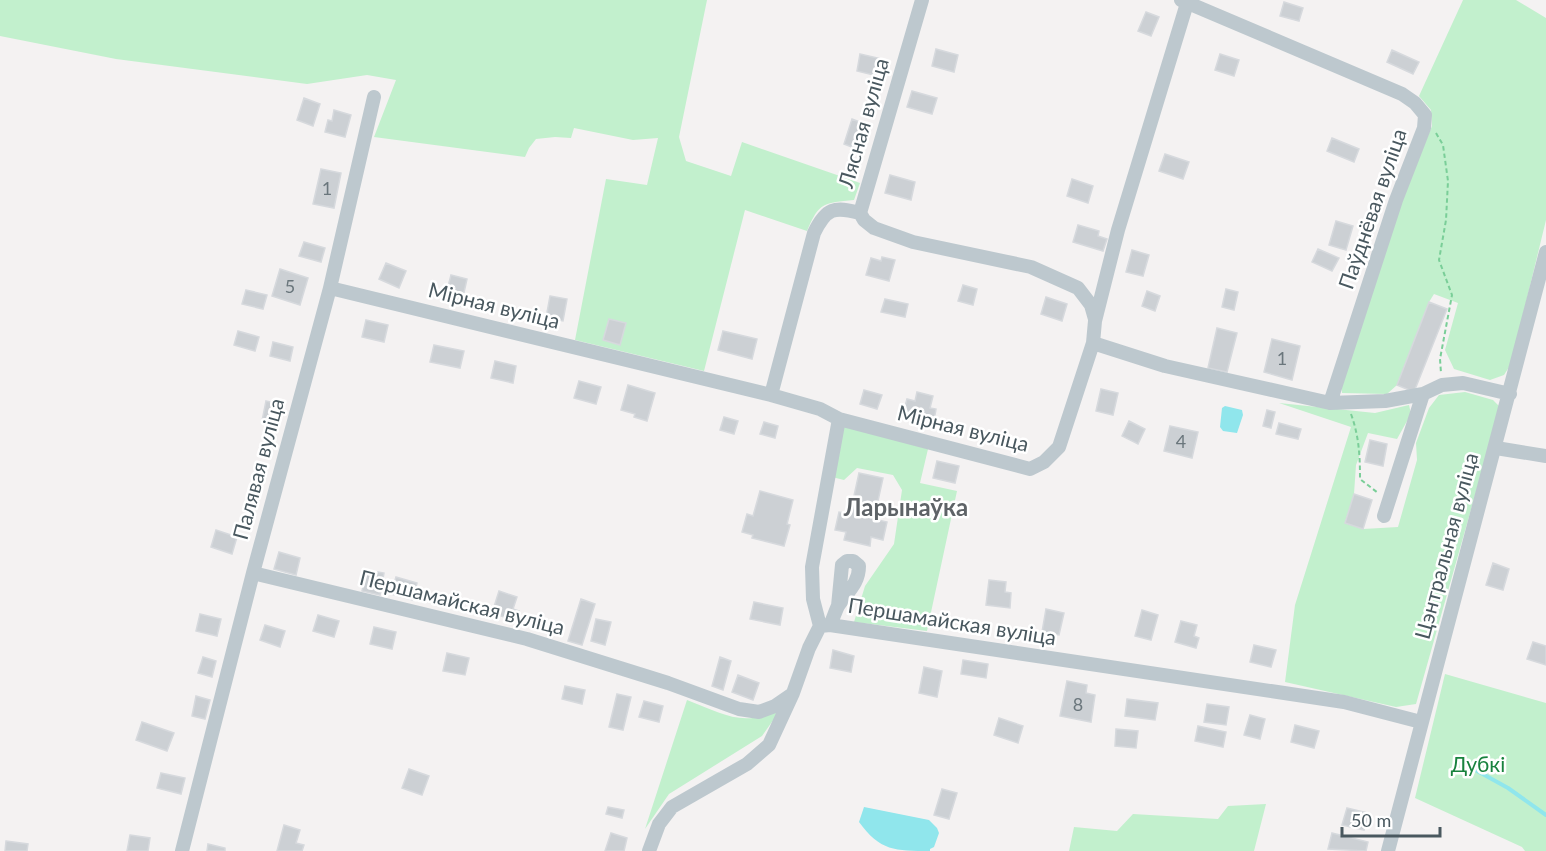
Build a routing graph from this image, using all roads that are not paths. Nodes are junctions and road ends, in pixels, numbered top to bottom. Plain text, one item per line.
1 (922, 0) edge
2 (1185, 1) edge
3 (374, 98) dead end
4 (860, 213) junction
5 (1546, 252) edge
6 (330, 288) junction
7 (1095, 321) junction
8 (1093, 343) junction
9 (771, 394) junction
10 (1424, 394) junction
11 (1510, 394) junction
12 (1330, 403) junction
13 (839, 419) junction
14 (1496, 448) junction
15 (1546, 456) edge
16 (1384, 516) road end
17 (253, 573) junction
18 (838, 606) dead end
19 (825, 625) junction
20 (793, 693) junction
21 (1421, 722) junction
22 (182, 851) edge
23 (649, 851) edge
24 (1388, 851) edge

1 - 4 street, Лясная вуліца
2 - 7 street
2 - 12 street, Паўднёвая вуліца
3 - 6 street, Палявая вуліца
4 - 7 street
4 - 9 street, Лясная вуліца
5 - 11 street, Цэнтральная вуліца
6 - 9 street, Мірная вуліца
6 - 17 street, Палявая вуліца
7 - 8 street
8 - 12 street
8 - 13 street, Мірная вуліца
9 - 13 street, Мірная вуліца
10 - 11 street
10 - 12 street
10 - 16 street
11 - 14 street, Цэнтральная вуліца
13 - 19 street
14 - 15 street
14 - 21 street, Цэнтральная вуліца
17 - 20 street, Першамайская вуліца
17 - 22 street, Палявая вуліца
18 - 19 street
19 - 20 street, Першамайская вуліца
19 - 21 street, Першамайская вуліца
20 - 23 street
21 - 24 street, Цэнтральная вуліца

